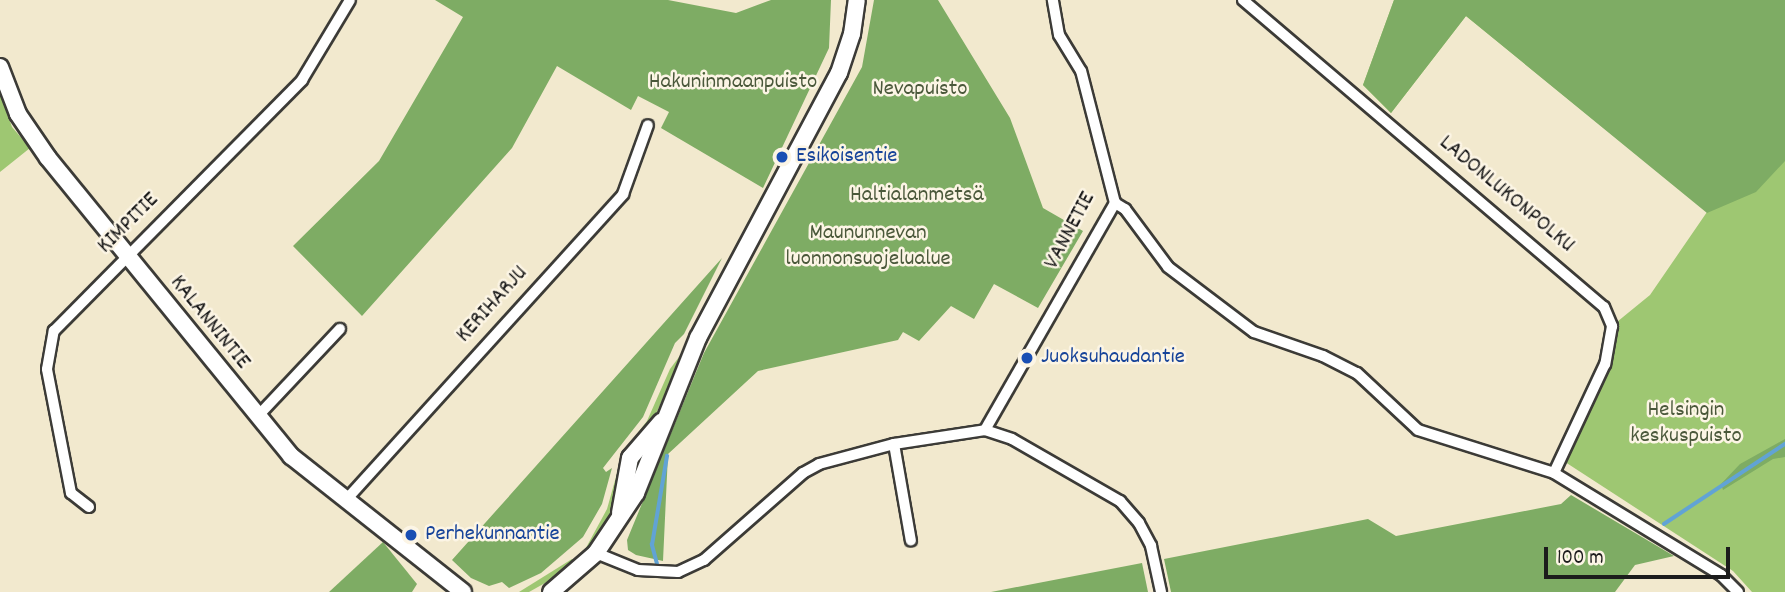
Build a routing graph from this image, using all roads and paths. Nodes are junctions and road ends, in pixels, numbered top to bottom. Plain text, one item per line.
1 (350, 0) edge
2 (856, 0) edge
3 (1052, 0) edge
4 (1243, 0) edge
5 (0, 68) edge
6 (648, 125) dead end
7 (1115, 203) junction
8 (127, 256) junction
9 (340, 329) dead end
10 (257, 417) junction
11 (985, 430) junction
12 (894, 444) junction
13 (1555, 473) junction
14 (346, 500) junction
15 (89, 507) dead end
16 (911, 541) dead end
17 (596, 554) junction
18 (429, 567) junction
19 (445, 592) edge
20 (463, 592) edge
21 (551, 592) edge
22 (1161, 592) edge
23 (1738, 592) edge

1 - 8 street, KIMPITIE
2 - 17 street
3 - 7 street, VANNETIE
4 - 13 street, LADONLUKONPOLKU
5 - 8 street, KALANNINTIE
6 - 14 street, KERIHARJU
7 - 11 street, VANNETIE
7 - 13 street
8 - 10 street, KALANNINTIE
8 - 15 street, KIMPITIE
9 - 10 street
10 - 14 street, KALANNINTIE
11 - 12 street
11 - 22 street
12 - 16 street
12 - 17 street
13 - 23 street
14 - 18 street, KALANNINTIE
17 - 21 street
18 - 19 street, KALANNINTIE
18 - 20 street, KALANNINTIE

